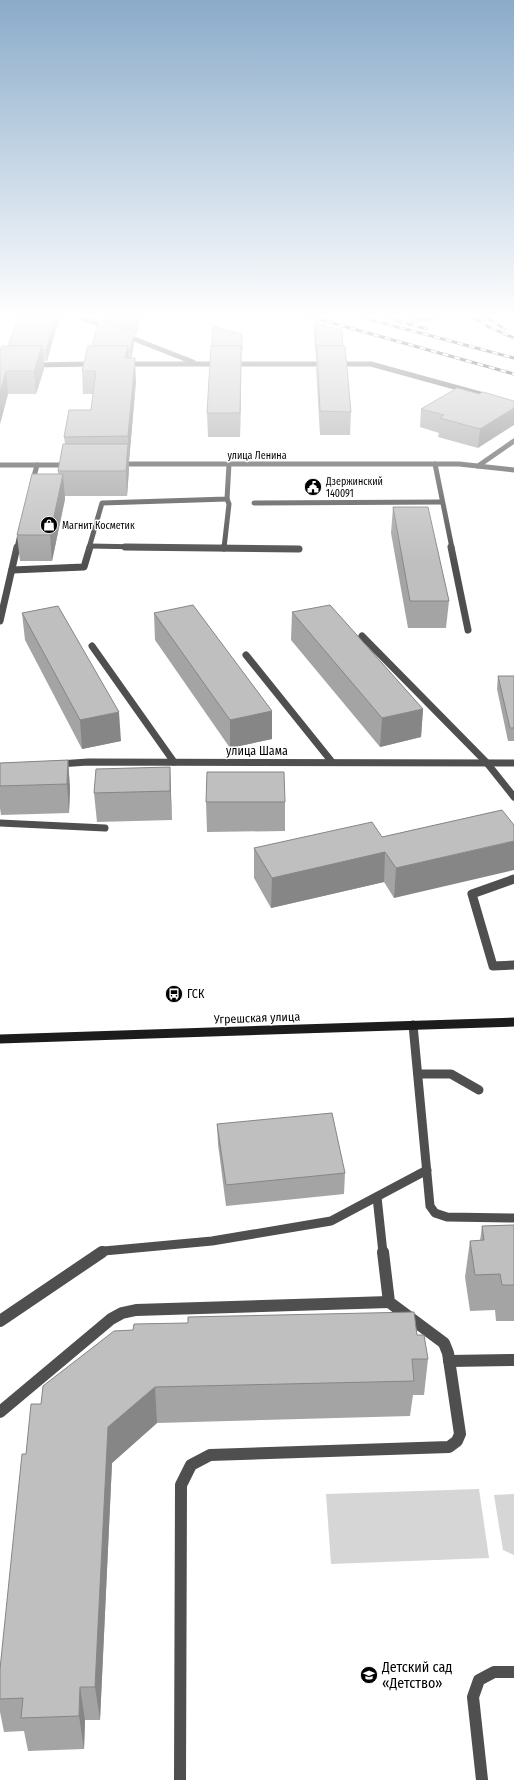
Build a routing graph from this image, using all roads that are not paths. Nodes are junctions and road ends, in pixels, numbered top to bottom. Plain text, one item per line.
1 (497, 398) edge
2 (500, 399) edge
3 (514, 441) edge
4 (229, 464) junction
5 (435, 464) junction
6 (37, 465) junction
7 (74, 465) edge
8 (111, 465) edge
9 (0, 466) edge
10 (478, 466) junction
11 (514, 470) edge
12 (30, 493) edge
13 (227, 499) junction
14 (442, 502) junction
15 (254, 503) dead end
16 (23, 524) edge
17 (90, 546) junction
18 (224, 548) junction
19 (300, 549) dead end
20 (12, 570) junction
21 (0, 621) edge
22 (468, 630) dead end
23 (362, 636) dead end
24 (92, 646) dead end
25 (246, 655) dead end
26 (174, 762) junction
27 (332, 762) junction
28 (488, 763) junction
29 (514, 763) edge
30 (52, 765) edge
31 (514, 797) edge
32 (0, 823) edge
33 (105, 828) dead end
34 (514, 880) edge
35 (514, 965) edge
36 (514, 1022) edge
37 (413, 1025) junction
38 (0, 1039) edge
39 (418, 1074) junction
40 (479, 1090) dead end
41 (427, 1170) junction
42 (377, 1197) junction
43 (514, 1218) edge
44 (390, 1302) junction
45 (0, 1321) edge
46 (514, 1360) edge
47 (449, 1361) junction
48 (0, 1412) edge
49 (514, 1672) edge
50 (180, 1780) edge
51 (482, 1780) edge

1 - 2 street
3 - 10 street
4 - 5 street, улица Ленина
4 - 8 street, улица Ленина
4 - 13 street
5 - 10 street, улица Ленина
5 - 14 street
6 - 7 street
6 - 9 street
6 - 12 street
10 - 11 street, улица Ленина
13 - 17 street
13 - 18 street
14 - 15 street
14 - 22 street
16 - 20 street
17 - 18 street
17 - 20 street
18 - 19 street
20 - 21 street
23 - 28 street
24 - 26 street
25 - 27 street
26 - 27 street, улица Шама
26 - 30 street, улица Шама
27 - 28 street, улица Шама
28 - 29 street, улица Шама
28 - 31 street
32 - 33 street
34 - 35 street
36 - 37 main road, Угрешская улица
37 - 38 main road, Угрешская улица
37 - 39 street
39 - 40 street
39 - 41 street
41 - 42 street
41 - 43 street
42 - 44 street
42 - 45 street
44 - 47 street
44 - 48 street
46 - 47 street
47 - 50 street
49 - 51 street

